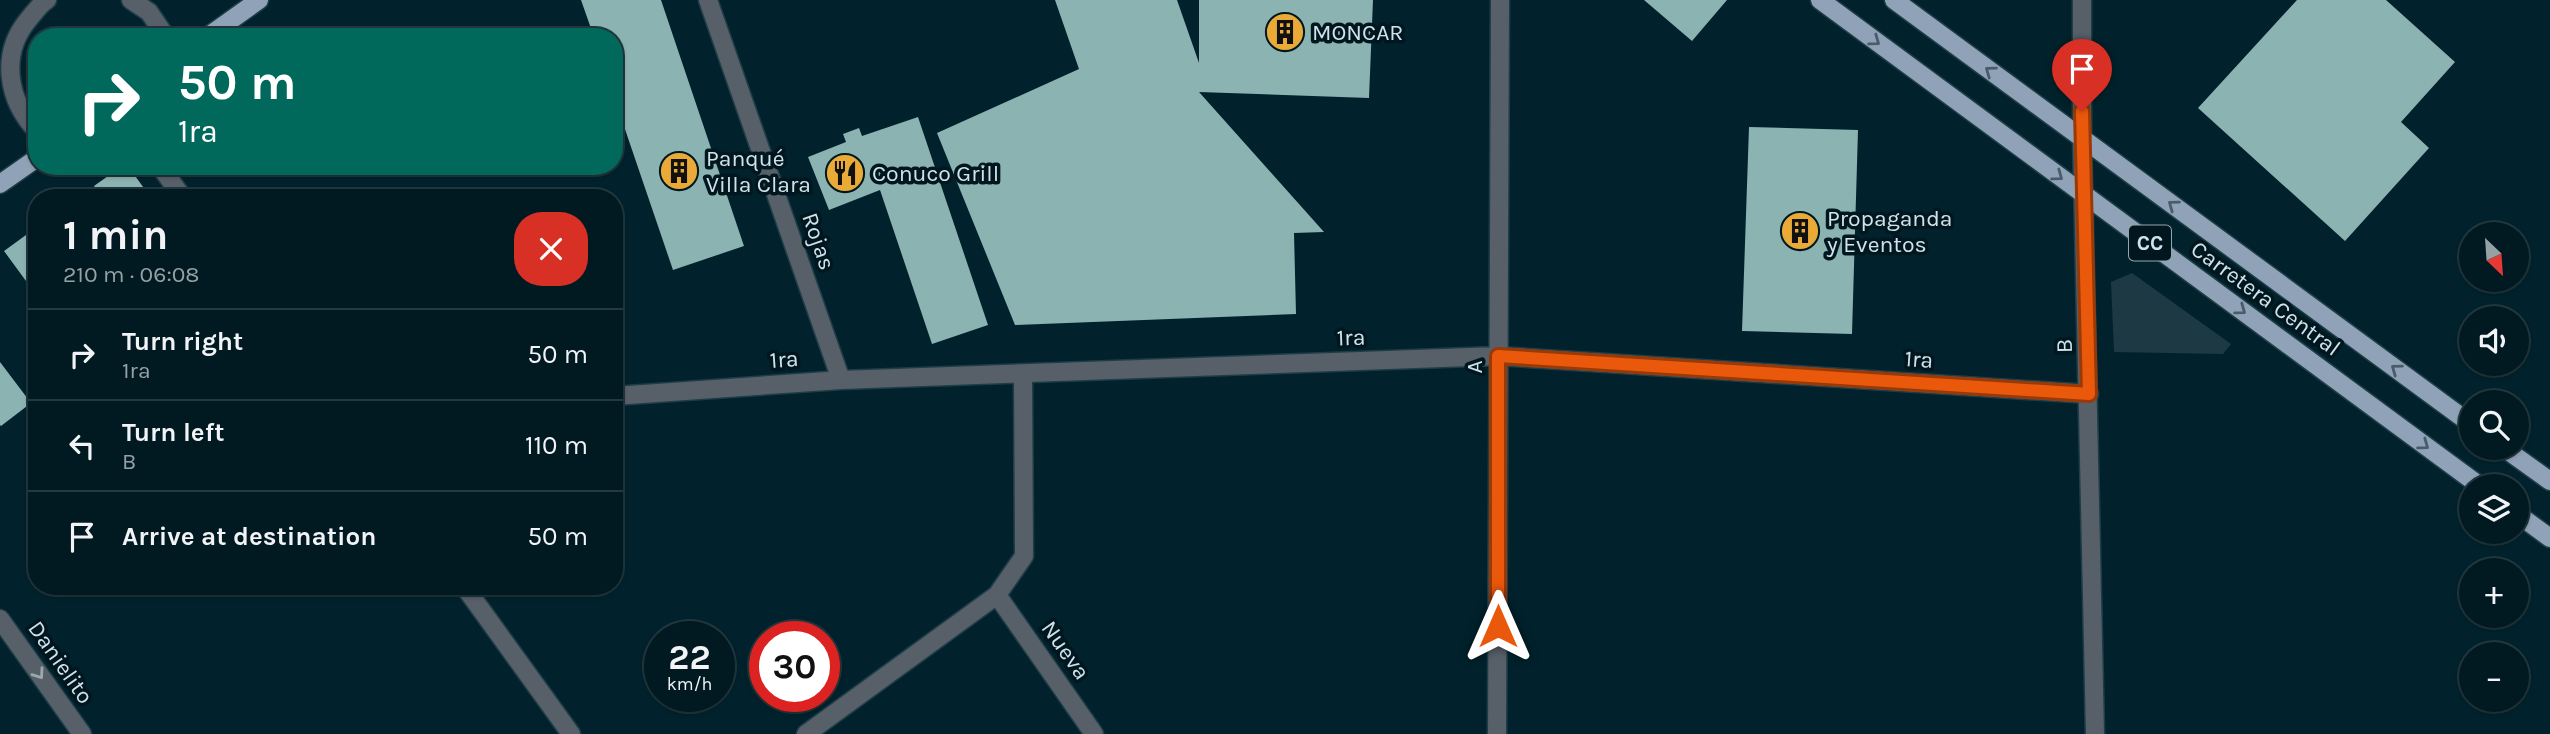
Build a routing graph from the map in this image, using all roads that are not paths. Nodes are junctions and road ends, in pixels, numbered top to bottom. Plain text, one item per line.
1 (45, 0) edge
2 (131, 0) edge
3 (259, 0) edge
4 (708, 0) edge
5 (1500, 0) edge
6 (1820, 0) edge
7 (1894, 0) edge
8 (2082, 0) edge
9 (160, 28) edge
10 (220, 28) edge
11 (28, 119) edge
12 (2082, 138) junction
13 (28, 164) edge
14 (0, 184) edge
15 (2085, 195) junction
16 (1498, 356) junction
17 (1023, 374) junction
18 (841, 380) junction
19 (2089, 394) junction
20 (623, 395) edge
21 (2459, 415) edge
22 (2521, 460) edge
23 (2464, 474) edge
24 (2550, 481) edge
25 (2529, 523) edge
26 (2550, 538) edge
27 (471, 595) edge
28 (997, 595) junction
29 (0, 619) edge
30 (82, 734) edge
31 (571, 734) edge
32 (806, 734) edge
33 (1094, 734) edge
34 (1497, 734) edge
35 (2095, 734) edge

1 - 11 street
2 - 9 street
3 - 10 main road
4 - 18 street, Rojas
5 - 16 street, A
6 -> 15 main road, Carretera Central / CC
12 -> 7 main road, Carretera Central / CC
8 - 12 street, B
12 - 15 street, B
21 -> 12 main road, Carretera Central / CC
13 - 14 main road
15 - 19 street, B
15 -> 23 main road, Carretera Central / CC
16 - 17 street, 1ra
16 - 19 street, 1ra
16 - 34 street, A
17 - 18 street, 1ra
17 - 28 street
18 - 20 street, 1ra
19 - 35 street, B
22 - 24 main road
25 - 26 main road
27 - 31 street
28 - 32 street
28 - 33 street, Nueva
29 -> 30 street, Danielito

